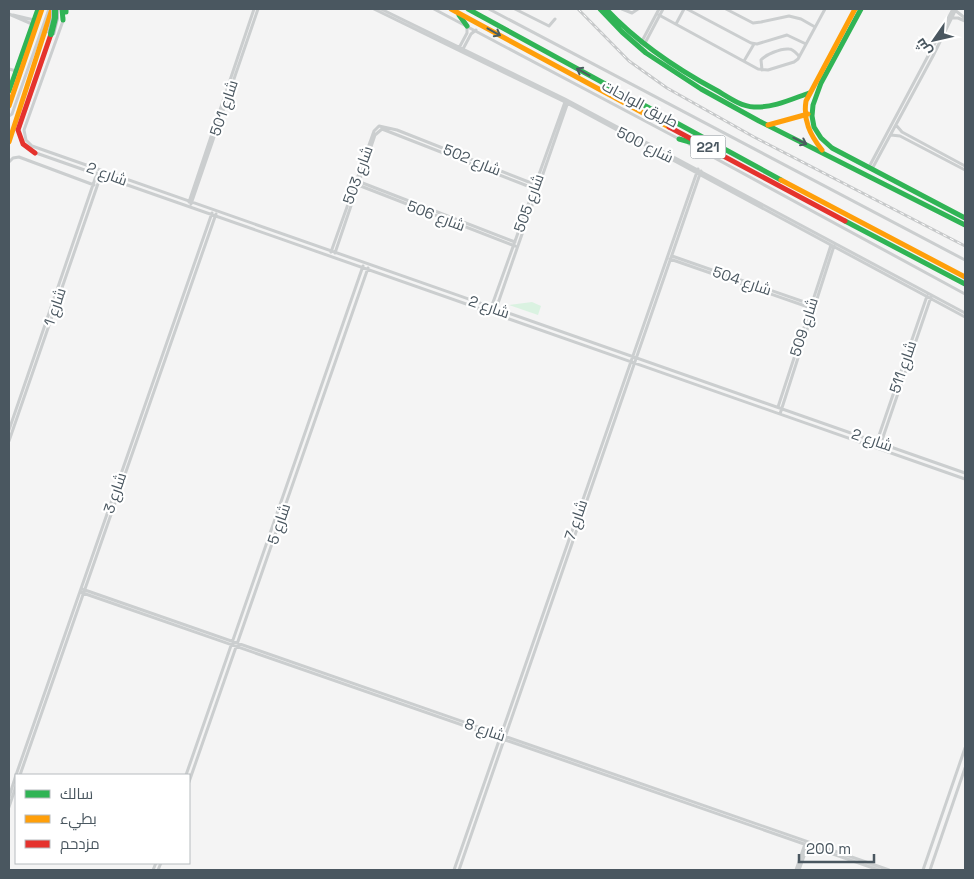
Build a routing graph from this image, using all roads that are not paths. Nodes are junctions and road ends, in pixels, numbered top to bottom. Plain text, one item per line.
1 (38, 9) edge
2 (42, 9) edge
3 (53, 9) edge
4 (256, 9) edge
5 (374, 9) edge
6 (381, 9) edge
7 (434, 9) edge
8 (468, 9) edge
9 (489, 9) edge
10 (515, 9) edge
11 (600, 9) edge
12 (606, 9) edge
13 (622, 9) edge
14 (638, 9) edge
15 (661, 9) edge
16 (686, 9) edge
17 (726, 9) edge
18 (825, 9) edge
19 (855, 9) edge
20 (861, 9) edge
21 (955, 9) edge
22 (65, 10) edge
23 (454, 10) edge
24 (520, 10) edge
25 (10, 14) edge
26 (660, 15) junction
27 (952, 18) junction
28 (555, 19) dead end
29 (965, 19) edge
30 (63, 20) joint
31 (33, 22) junction
32 (676, 24) junction
33 (411, 25) junction
34 (467, 26) junction
35 (815, 27) junction
36 (476, 30) junction
37 (642, 44) junction
38 (754, 44) junction
39 (806, 44) junction
40 (461, 50) junction
41 (799, 56) junction
42 (744, 61) junction
43 (827, 66) junction
44 (12, 70) edge
45 (762, 70) junction
46 (9, 91) edge
47 (808, 93) junction
48 (567, 101) junction
49 (738, 105) junction
50 (9, 106) edge
51 (901, 113) junction
52 (808, 114) junction
53 (9, 116) edge
54 (768, 125) junction
55 (896, 125) junction
56 (404, 134) joint
57 (891, 135) junction
58 (679, 139) junction
59 (9, 142) edge
60 (708, 147) junction
61 (824, 152) junction
62 (35, 153) joint
63 (9, 162) edge
64 (850, 162) junction
65 (965, 166) edge
66 (870, 169) junction
67 (965, 170) edge
68 (699, 171) junction
69 (99, 173) junction
70 (357, 183) junction
71 (95, 186) junction
72 (536, 187) junction
73 (190, 205) junction
74 (214, 213) junction
75 (953, 215) junction
76 (965, 218) edge
77 (965, 225) edge
78 (875, 233) junction
79 (888, 239) junction
80 (516, 244) junction
81 (833, 244) junction
82 (331, 252) junction
83 (336, 253) junction
84 (670, 257) junction
85 (965, 260) edge
86 (363, 265) junction
87 (368, 267) junction
88 (965, 277) edge
89 (965, 284) edge
90 (965, 294) edge
91 (929, 295) junction
92 (948, 305) junction
93 (813, 307) junction
94 (491, 308) junction
95 (496, 309) junction
96 (490, 312) junction
97 (965, 313) edge
98 (965, 316) edge
99 (794, 356) junction
100 (634, 357) junction
101 (799, 358) junction
102 (632, 362) junction
103 (740, 393) junction
104 (738, 399) junction
105 (778, 408) junction
106 (782, 409) junction
107 (18, 410) junction
108 (776, 412) junction
109 (780, 414) junction
110 (9, 430) edge
111 (9, 441) edge
112 (879, 442) junction
113 (875, 447) junction
114 (965, 473) edge
115 (290, 477) junction
116 (295, 478) junction
117 (965, 479) edge
118 (82, 591) junction
119 (234, 644) junction
120 (502, 738) junction
121 (965, 748) edge
122 (965, 768) edge
123 (18, 774) edge
124 (186, 774) edge
125 (190, 779) edge
126 (15, 782) edge
127 (15, 789) edge
128 (9, 797) edge
129 (9, 807) edge
130 (807, 843) junction
131 (454, 870) edge
132 (458, 870) edge
133 (798, 870) edge
134 (879, 870) edge
135 (889, 870) edge
136 (923, 870) edge
137 (930, 870) edge

1 - 31 main road
2 - 50 main road
3 - 53 street
3 - 59 main road
3 - 62 main road, bridge
4 - 73 street, شارع 501
5 - 33 street, شارع 500
6 - 33 street, شارع 500
7 - 34 street, طريق الواحات / 221
78 -> 8 main road, طريق الواحات / 221
9 - 85 street, طريق الواحات / 221
10 - 24 street
11 - 49 main road
12 - 37 main road
13 - 14 street
15 - 26 street
15 - 37 street
16 - 32 street
16 - 38 street
17 - 35 street
18 - 35 street
19 - 43 main road
20 - 43 main road
21 - 27 street
21 - 29 street
21 - 51 street
22 - 30 main road
23 - 34 main road
23 -> 60 main road, طريق الواحات / 221
24 - 28 street
25 - 31 street
26 - 32 street
26 - 37 street
27 - 29 street
27 - 51 street
30 - 69 street, شارع 2
31 - 44 main road
32 - 42 street
33 - 40 street, شارع 500
34 - 36 street, طريق الواحات / 221
34 - 40 street
35 - 39 street
36 - 40 street
36 - 58 street, طريق الواحات / 221
37 - 49 main road
38 - 39 street
38 - 42 street
39 - 41 street
40 - 48 street, شارع 500
41 - 45 street
41 - 45 street
42 - 45 street
43 - 47 main road
43 - 52 main road
44 - 46 main road
47 - 49 main road
47 - 52 main road
48 - 68 street, شارع 500
48 - 72 street, شارع 505
49 - 54 main road
51 - 55 street
51 - 66 street
52 - 54 main road
52 - 61 main road
52 - 64 main road
54 -> 61 main road
55 - 57 street
55 - 65 street
56 - 70 street, شارع 503
56 - 72 street, شارع 502
57 - 66 street
57 - 67 street
58 - 60 main road
58 - 90 street, طريق الواحات / 221
60 - 78 main road, طريق الواحات / 221
61 - 64 main road
62 - 69 street, شارع 2
63 - 71 street
64 - 66 main road
64 - 75 main road
66 - 75 main road
68 - 81 street, شارع 500
68 - 84 street, شارع 7
69 - 71 street, شارع 1
69 - 73 street, شارع 2
70 - 80 street, شارع 506
70 - 82 street, شارع 503
70 - 83 street, شارع 503
71 - 107 street, شارع 1
72 - 80 street, شارع 505
73 - 74 street, شارع 2
74 - 82 street, شارع 2
74 - 86 street, شارع 2
74 - 118 street, شارع 3
75 - 76 main road
75 - 77 main road
78 - 79 main road, طريق الواحات / 221
79 - 88 main road, طريق الواحات / 221
79 - 89 main road, طريق الواحات / 221
80 - 94 street, شارع 505
80 - 95 street, شارع 505
81 - 91 street, شارع 500
81 - 93 street, شارع 509
82 - 83 street, شارع 2
83 - 86 street, شارع 2
84 - 93 street, شارع 504
84 - 100 street, شارع 7
86 - 87 street, شارع 2
86 - 115 street, شارع 5
87 - 94 street, شارع 2
87 - 96 street, شارع 2
87 - 116 street, شارع 5
91 - 92 street, شارع 500
91 - 112 street, شارع 511
92 - 97 street, شارع 500
92 - 98 street, شارع 500
93 - 99 street, شارع 509
93 - 101 street, شارع 509
94 - 95 street, شارع 2
94 - 96 street, شارع 505
95 - 100 street, شارع 2
96 - 102 street, شارع 2
99 - 101 street
99 - 105 street, شارع 509
100 - 102 street, شارع 7
100 - 103 street, شارع 2
101 - 106 street, شارع 509
102 - 104 street, شارع 2
102 - 120 street, شارع 7
103 - 104 street
103 - 105 street, شارع 2
104 - 108 street, شارع 2
105 - 106 street, شارع 2
105 - 108 street, شارع 509
106 - 109 street, شارع 509
106 - 112 street, شارع 2
107 - 110 street, شارع 1
107 - 111 street, شارع 1
108 - 109 street, شارع 2
109 - 113 street, شارع 2
112 - 113 street, شارع 511
112 - 114 street, شارع 2
113 - 117 street, شارع 2
115 - 116 street
115 - 119 street, شارع 5
116 - 119 street, شارع 5
118 - 119 street, شارع 8
118 - 123 street, شارع 3
119 - 120 street, شارع 8
119 - 124 street, شارع 5
119 - 125 street, شارع 5
120 - 130 street, شارع 8
120 - 131 street, شارع 7
120 - 132 street, شارع 7
121 - 136 street
122 - 137 street
126 - 128 street, شارع 3
127 - 129 street
130 - 133 street
130 - 134 street, شارع 8
130 - 135 street, شارع 8

